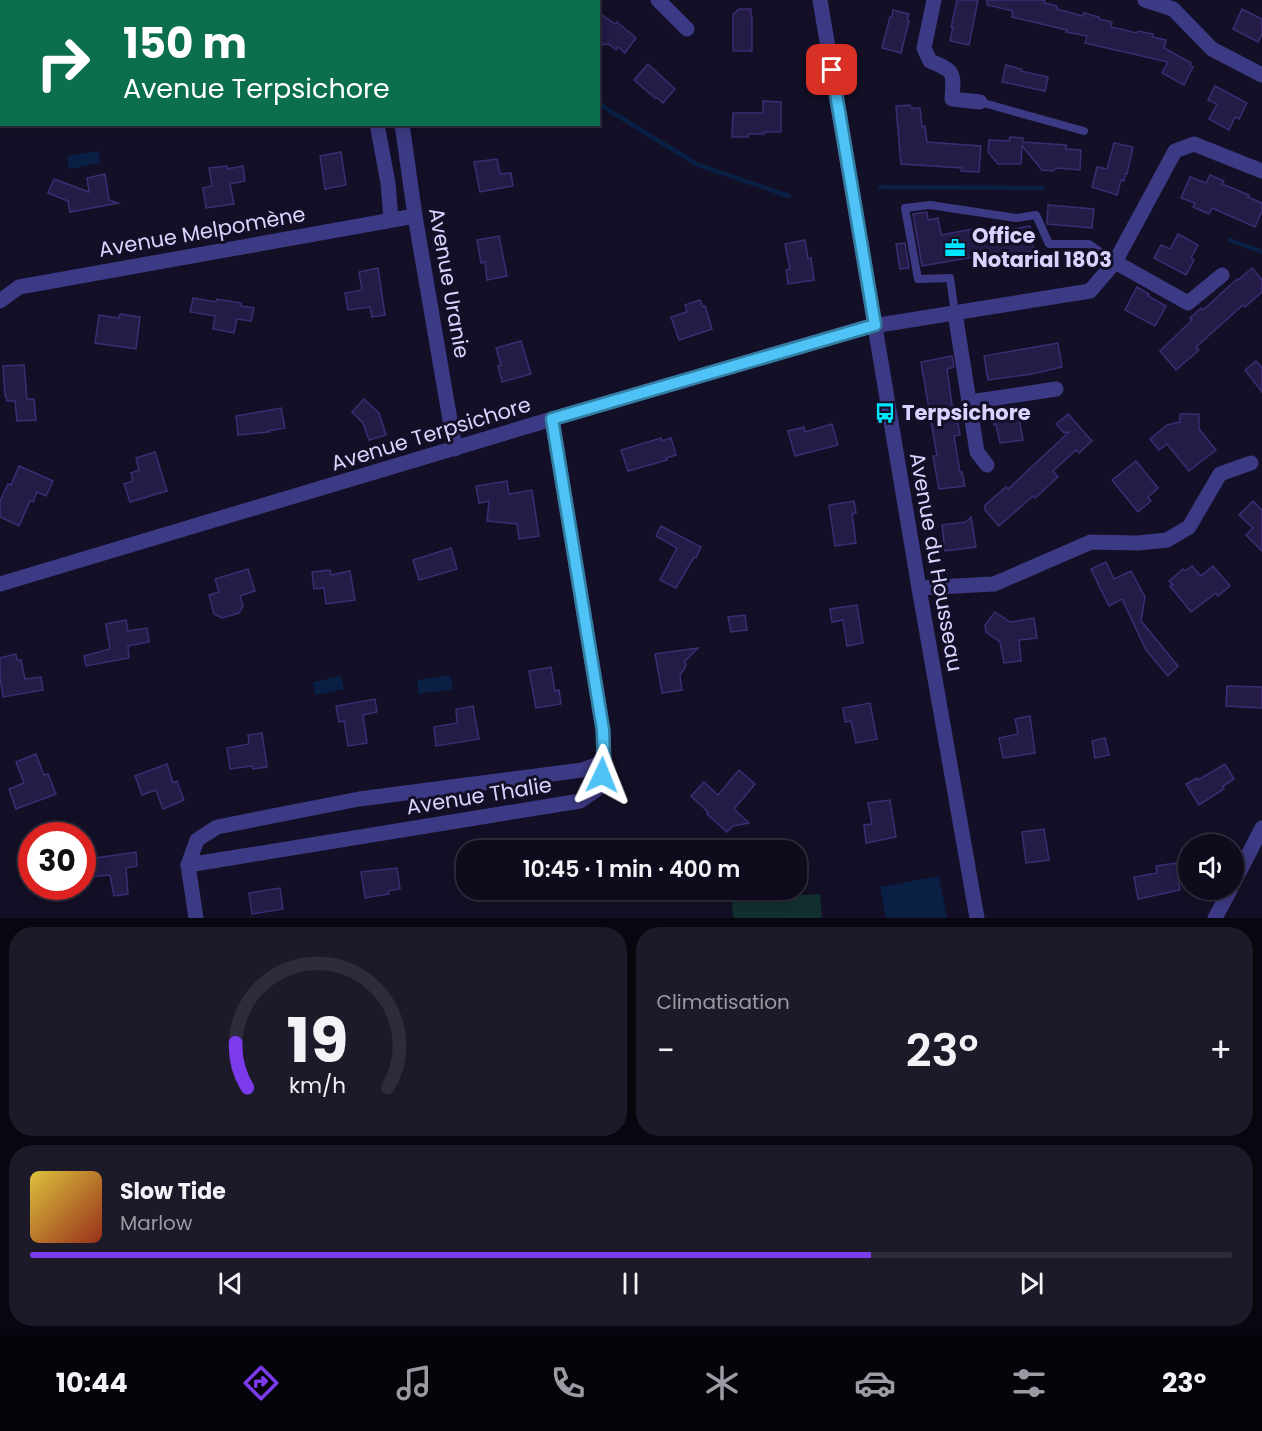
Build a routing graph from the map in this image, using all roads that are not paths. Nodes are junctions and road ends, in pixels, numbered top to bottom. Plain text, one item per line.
1 (658, 0) edge
2 (820, 0) edge
3 (934, 0) edge
4 (1145, 0) edge
5 (687, 29) dead end
6 (1262, 75) edge
7 (980, 102) joint
8 (377, 126) edge
9 (402, 126) edge
10 (1084, 131) dead end
11 (1262, 171) edge
12 (416, 216) junction
13 (391, 219) junction
14 (1115, 262) junction
15 (1222, 275) dead end
16 (0, 301) edge
17 (955, 314) junction
18 (875, 325) junction
19 (1056, 389) dead end
20 (970, 402) junction
21 (552, 419) junction
22 (456, 449) junction
23 (1251, 463) dead end
24 (987, 465) dead end
25 (0, 584) edge
26 (919, 588) junction
27 (604, 762) junction
28 (1262, 828) edge
29 (1244, 863) edge
30 (188, 865) junction
31 (1225, 900) edge
32 (196, 918) edge
33 (977, 918) edge
34 (1215, 918) edge

1 - 5 street
2 - 18 street, Avenue du Housseau
3 - 7 street
4 - 6 street
7 - 10 lane
8 - 13 street
9 - 12 street, Avenue Uranie
11 - 14 street, Avenue Terpsichore
12 - 13 street, Avenue Melpomène
12 - 22 street, Avenue Uranie
13 - 16 street, Avenue Melpomène
14 - 15 street
14 - 17 street, Avenue Terpsichore
14 - 17 lane
17 - 18 street, Avenue Terpsichore
17 - 20 street
18 - 21 street, Avenue Terpsichore
18 - 26 street, Avenue du Housseau
19 - 20 street
20 - 24 street
21 - 22 street, Avenue Terpsichore
21 - 27 street, Avenue Thalie
22 - 25 street, Avenue Terpsichore
23 - 26 street
26 - 33 street, Avenue du Housseau
27 - 30 street
27 - 30 street, Avenue Thalie
28 - 29 street
30 - 32 street
31 - 34 street

